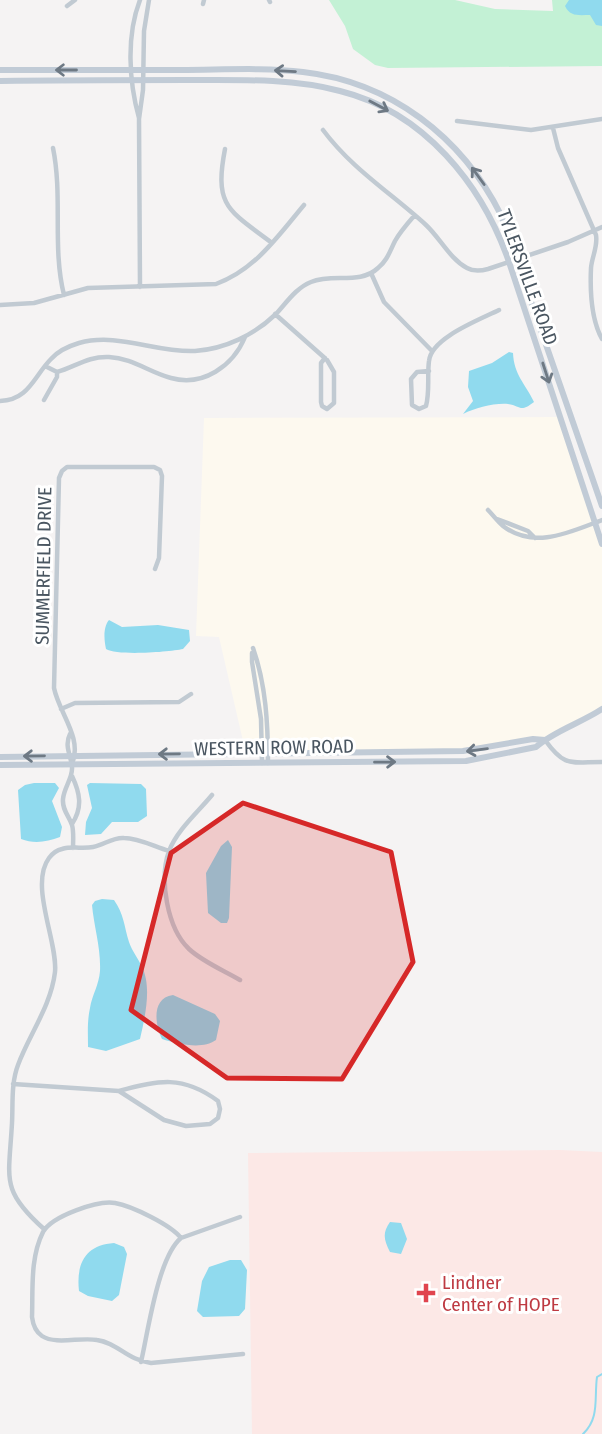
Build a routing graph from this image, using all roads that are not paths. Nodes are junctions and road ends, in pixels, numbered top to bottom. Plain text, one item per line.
1 (75, 0) edge
2 (140, 0) edge
3 (149, 0) edge
4 (67, 6) dead end
5 (0, 70) edge
6 (132, 70) junction
7 (144, 70) junction
8 (132, 80) junction
9 (144, 80) junction
10 (0, 81) edge
11 (139, 119) junction
12 (602, 120) edge
13 (457, 121) dead end
14 (553, 128) junction
15 (323, 130) dead end
16 (53, 148) dead end
17 (225, 149) dead end
18 (304, 205) dead end
19 (414, 216) junction
20 (602, 227) edge
21 (594, 230) junction
22 (272, 243) junction
23 (518, 259) junction
24 (509, 262) junction
25 (371, 274) junction
26 (140, 287) junction
27 (64, 295) junction
28 (0, 305) edge
29 (499, 310) dead end
30 (275, 314) junction
31 (245, 337) junction
32 (602, 339) edge
33 (432, 351) junction
34 (325, 358) junction
35 (45, 366) junction
36 (429, 371) junction
37 (57, 372) junction
38 (44, 400) dead end
39 (0, 401) edge
40 (602, 506) edge
41 (488, 510) dead end
42 (598, 521) edge
43 (602, 544) edge
44 (155, 569) dead end
45 (191, 694) dead end
46 (61, 709) junction
47 (602, 709) edge
48 (545, 740) junction
49 (265, 753) junction
50 (72, 756) junction
51 (0, 757) edge
52 (602, 762) edge
53 (265, 763) junction
54 (72, 764) junction
55 (0, 765) edge
56 (71, 775) junction
57 (212, 795) dead end
58 (72, 824) junction
59 (73, 848) junction
60 (169, 851) junction
61 (240, 980) dead end
62 (13, 1084) junction
63 (119, 1091) junction
64 (240, 1217) dead end
65 (44, 1229) junction
66 (181, 1238) junction
67 (243, 1354) dead end
68 (141, 1362) junction

1 - 4 street
2 - 6 street
3 - 7 street
6 -> 5 main road, TYLERSVILLE ROAD
6 - 7 main road, TYLERSVILLE ROAD
6 - 8 street
7 - 9 street
23 -> 7 main road, TYLERSVILLE ROAD
8 - 9 main road, TYLERSVILLE ROAD
8 - 10 main road, TYLERSVILLE ROAD
8 - 11 street
9 - 11 street
9 -> 24 main road, TYLERSVILLE ROAD
11 - 26 street
12 - 14 street
13 - 14 street
14 - 21 street
15 - 19 street
16 - 27 street
17 - 22 street
18 - 22 street
19 - 24 street
19 - 25 street
20 - 21 street
21 - 23 street
21 - 32 street
22 - 26 street
23 - 24 street
23 - 40 main road, TYLERSVILLE ROAD
24 -> 42 main road, TYLERSVILLE ROAD
25 - 30 street
25 - 33 street
26 - 27 street
27 - 28 street
29 - 33 street
30 - 31 street
30 - 34 street
31 - 35 street
31 - 37 street
33 - 36 street
34 - 34 street
35 - 37 street
35 - 39 street
36 - 36 street
37 - 38 street
41 - 42 street
42 - 43 main road, TYLERSVILLE ROAD
44 - 46 street, SUMMERFIELD DRIVE
45 - 46 street
46 - 50 street, SUMMERFIELD DRIVE
47 - 48 main road, WESTERN ROW ROAD
48 -> 49 main road, WESTERN ROW ROAD
48 - 52 street
53 -> 48 main road, WESTERN ROW ROAD
49 - 49 street
49 -> 50 main road, WESTERN ROW ROAD
49 - 53 street
50 -> 51 main road, WESTERN ROW ROAD
50 - 54 street, SUMMERFIELD DRIVE
53 - 54 main road, WESTERN ROW ROAD
54 - 55 main road, WESTERN ROW ROAD
54 - 56 street
56 - 58 street
56 - 58 street
57 - 60 street
58 - 59 street
59 - 60 street
59 - 62 street
60 - 61 street
62 - 63 street
62 - 65 street
63 - 63 street
64 - 66 street
65 - 66 street
65 - 68 street
66 - 68 street
67 - 68 street

